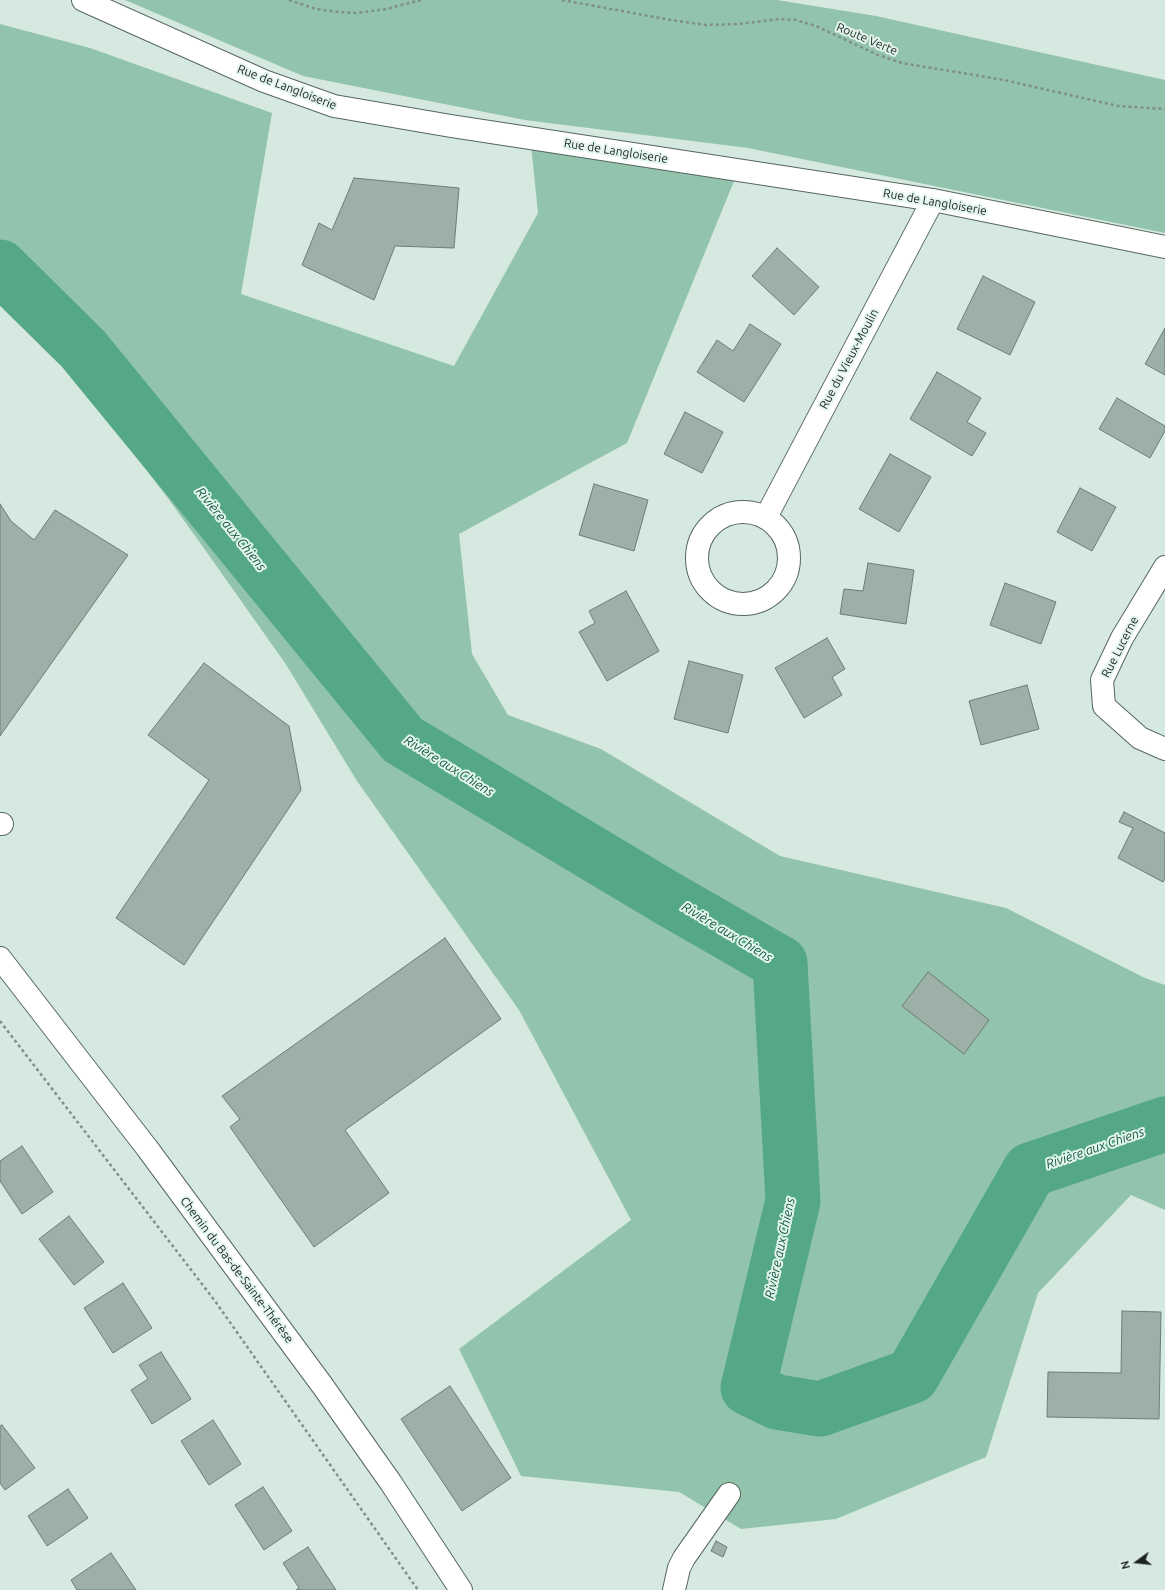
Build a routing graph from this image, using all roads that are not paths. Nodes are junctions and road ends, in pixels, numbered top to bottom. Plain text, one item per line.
1 (83, 0) edge
2 (933, 200) junction
3 (1165, 247) edge
4 (766, 517) junction
5 (1165, 567) edge
6 (1165, 749) edge
7 (0, 958) edge
8 (729, 1494) dead end
9 (461, 1590) edge
10 (674, 1590) edge

1 - 2 street, Rue de Langloiserie
2 - 3 street, Rue de Langloiserie
2 - 4 street, Rue du Vieux-Moulin
4 - 4 street
5 - 6 street, Rue Lucerne
7 - 9 street, Chemin du Bas-de-Sainte-Thérèse
8 - 10 street

